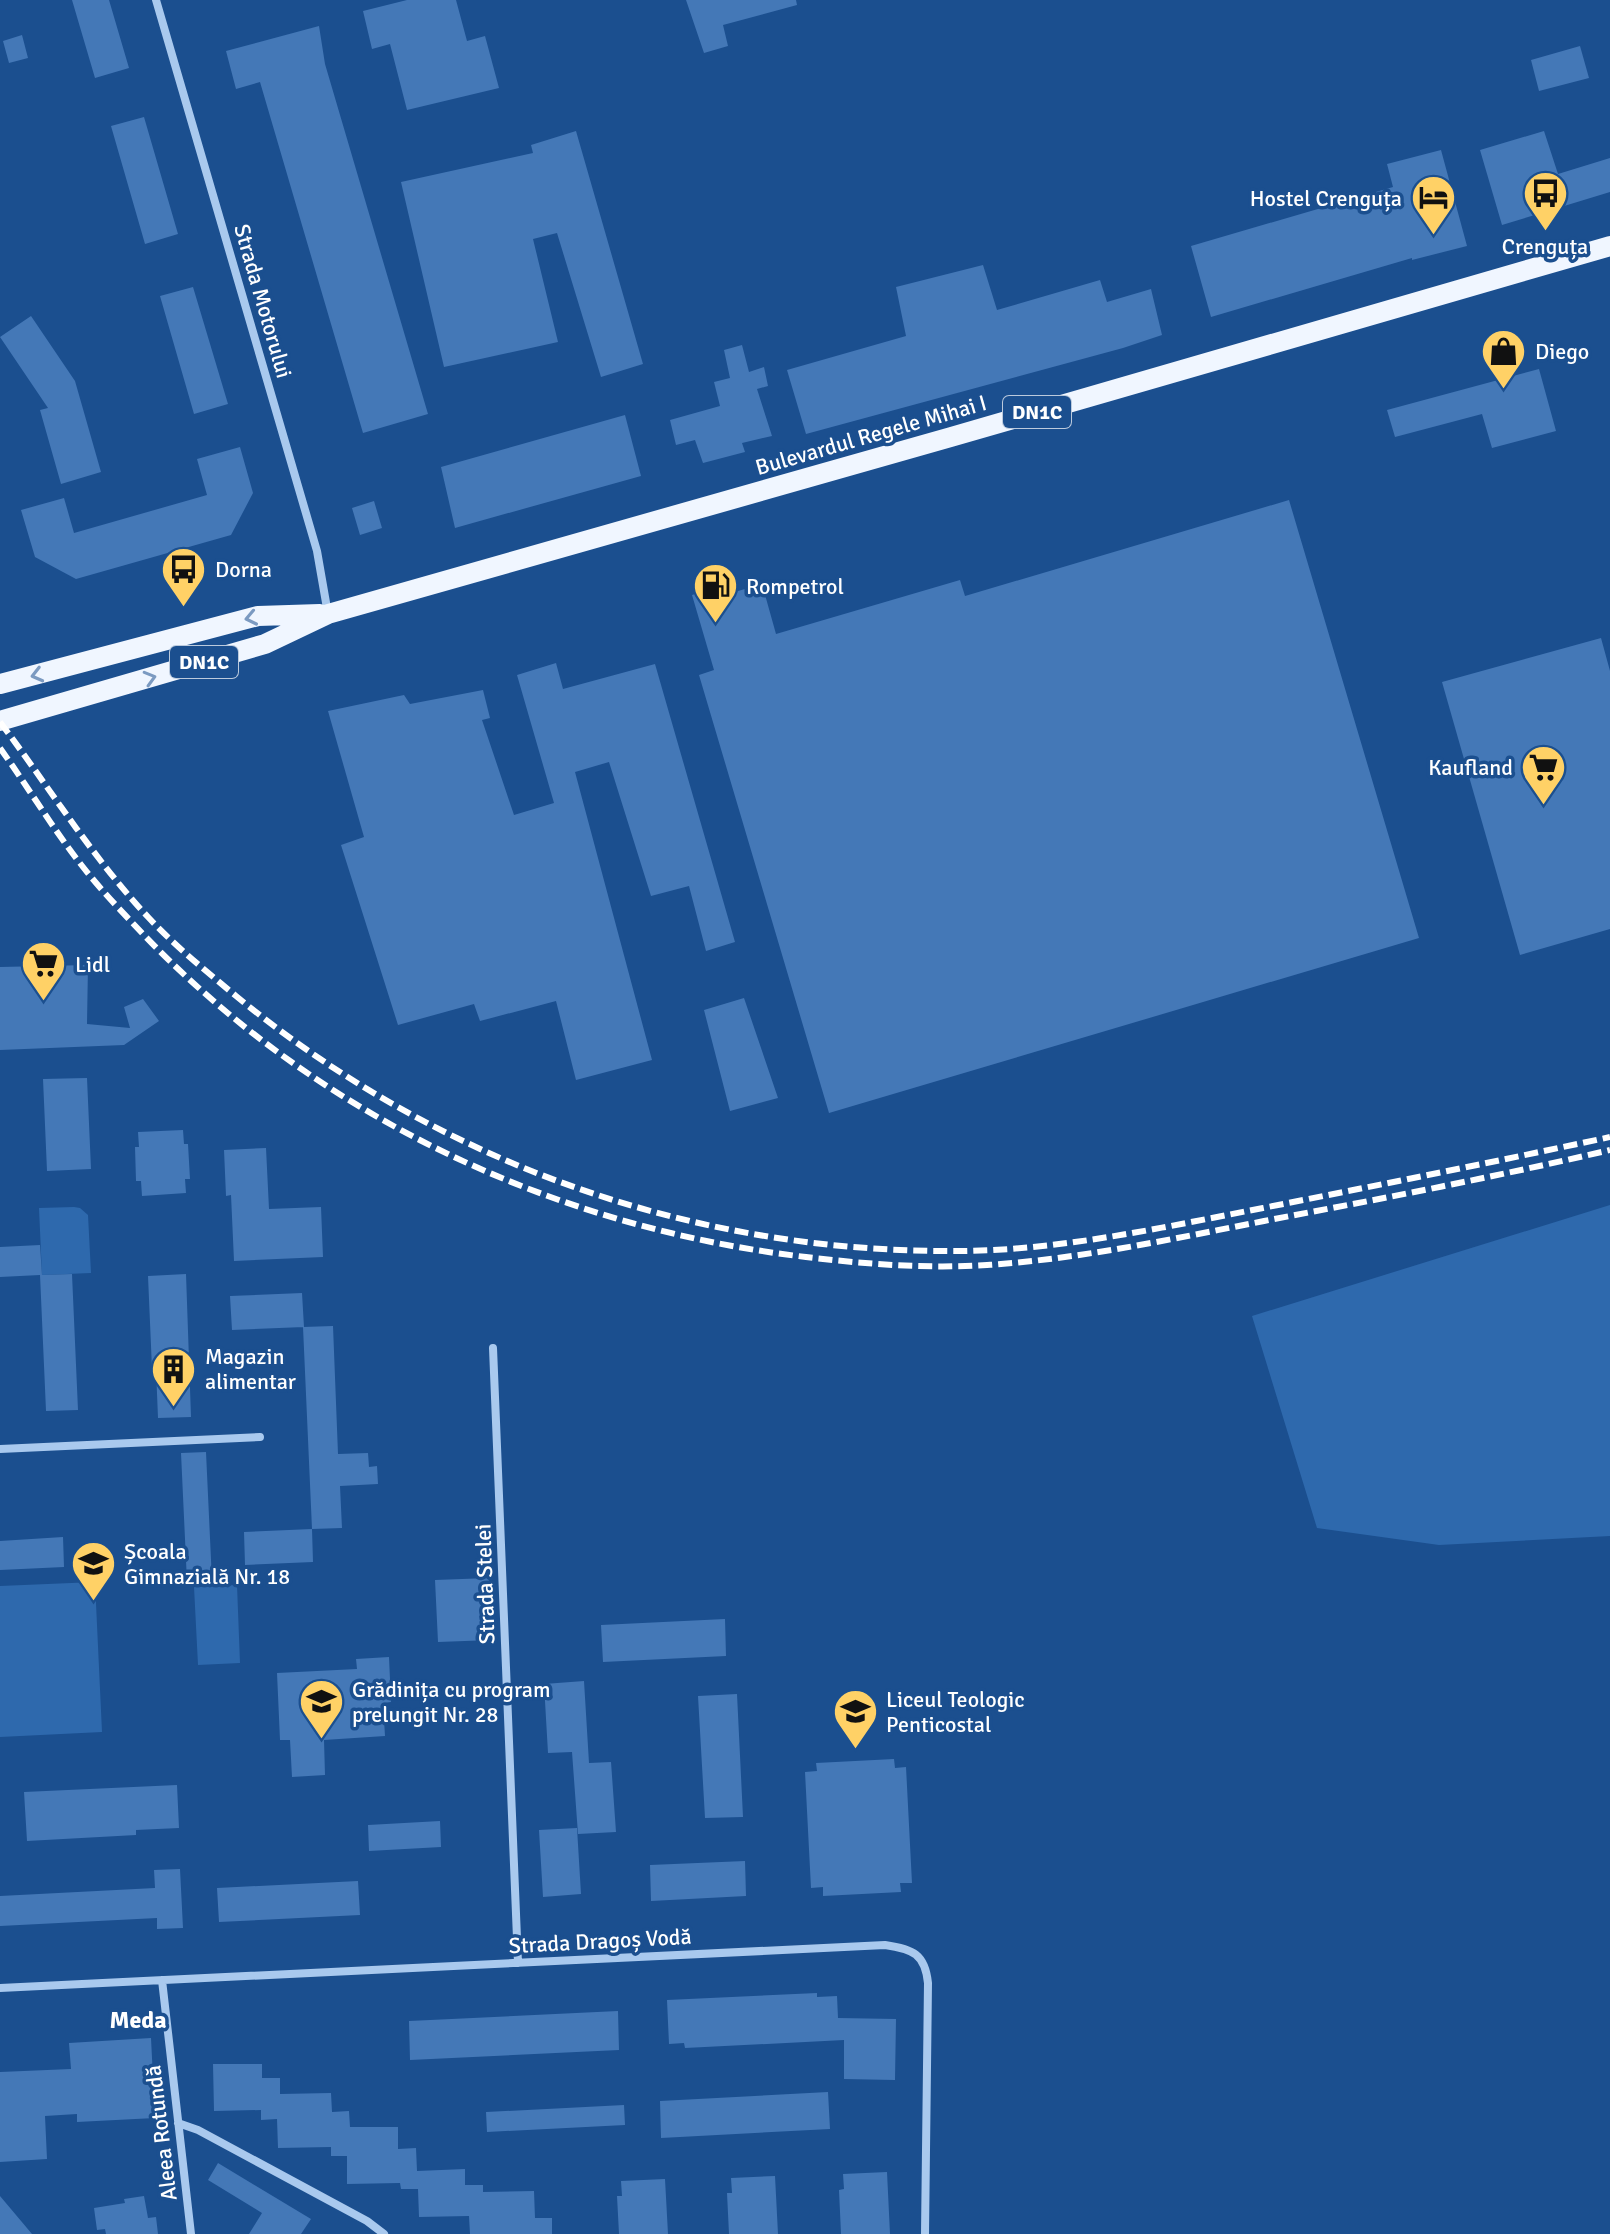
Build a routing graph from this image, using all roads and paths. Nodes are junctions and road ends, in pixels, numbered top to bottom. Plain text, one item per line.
1 (156, 0) edge
2 (1610, 246) edge
3 (328, 614) junction
4 (0, 684) edge
5 (0, 721) edge
6 (493, 1348) dead end
7 (260, 1437) dead end
8 (0, 1449) edge
9 (518, 1963) junction
10 (162, 1980) junction
11 (0, 1988) edge
12 (178, 2123) junction
13 (191, 2234) edge
14 (384, 2234) edge
15 (925, 2234) edge

1 - 3 street, Strada Motorului
2 - 3 main road, Bulevardul Regele Mihai I / DN1C
3 -> 4 main road, Bulevardul Regele Mihai I / DN1C
5 -> 3 main road, Bulevardul Regele Mihai I / DN1C
6 - 9 street, Strada Stelei
7 - 8 street
9 - 10 street, Strada Dragoș Vodă
9 - 15 street, Strada Dragoș Vodă
10 - 11 street, Strada Dragoș Vodă
10 - 12 street, Aleea Rotundă
12 - 13 street, Aleea Rotundă
12 - 14 street

